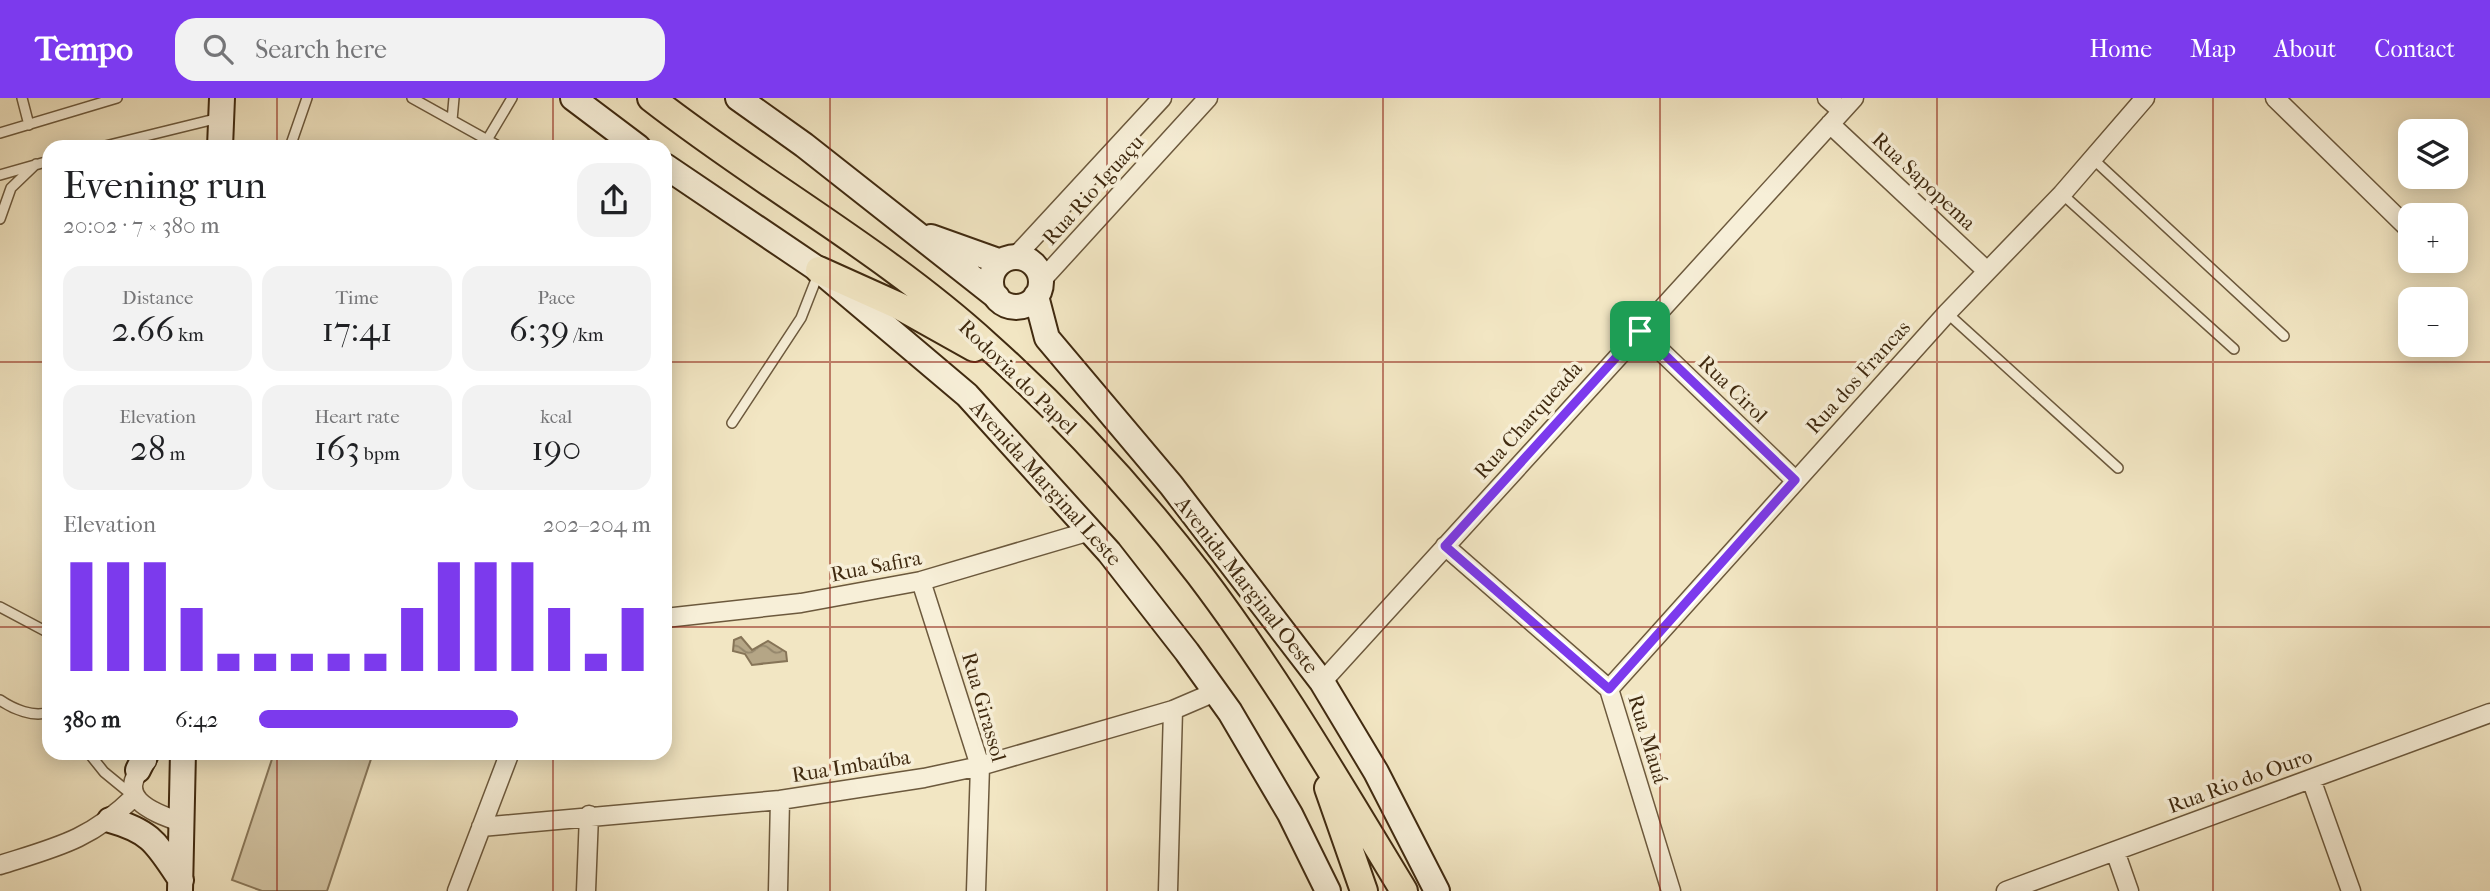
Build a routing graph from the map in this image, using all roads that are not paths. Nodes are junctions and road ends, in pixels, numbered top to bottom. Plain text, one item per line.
1 (22, 98) edge
2 (117, 98) edge
3 (307, 98) edge
4 (412, 98) edge
5 (454, 98) edge
6 (512, 98) edge
7 (573, 98) edge
8 (652, 98) edge
9 (738, 98) edge
10 (1163, 98) edge
11 (1208, 98) edge
12 (1827, 98) edge
13 (2145, 98) edge
14 (2275, 98) edge
15 (221, 108) edge
16 (1842, 111) edge
17 (452, 120) junction
18 (29, 125) junction
19 (0, 133) edge
20 (487, 139) joint
21 (142, 140) edge
22 (219, 140) edge
23 (292, 140) edge
24 (629, 140) edge
25 (2093, 159) junction
26 (42, 163) edge
27 (36, 164) junction
28 (672, 171) edge
29 (0, 175) edge
30 (2062, 194) junction
31 (2398, 218) edge
32 (0, 219) edge
33 (911, 229) junction
34 (1008, 260) junction
35 (819, 270) junction
36 (1987, 271) junction
37 (1039, 288) junction
38 (996, 297) junction
39 (1947, 313) junction
40 (1640, 331) junction
41 (2284, 336) dead end
42 (2234, 349) dead end
43 (1016, 372) junction
44 (732, 424) dead end
45 (2118, 468) dead end
46 (1795, 480) junction
47 (1090, 531) junction
48 (1445, 546) junction
49 (921, 581) junction
50 (0, 607) edge
51 (672, 617) edge
52 (42, 629) edge
53 (1322, 682) junction
54 (1609, 689) junction
55 (1215, 692) junction
56 (0, 700) edge
57 (1173, 710) junction
58 (2490, 713) edge
59 (42, 714) edge
60 (1308, 734) junction
61 (94, 760) edge
62 (183, 760) edge
63 (507, 760) edge
64 (143, 761) edge
65 (980, 766) junction
66 (2311, 779) junction
67 (134, 797) junction
68 (780, 800) junction
69 (589, 815) junction
70 (110, 820) junction
71 (180, 822) junction
72 (481, 827) junction
73 (2115, 851) junction
74 (0, 865) edge
75 (180, 886) edge
76 (457, 891) edge
77 (586, 891) edge
78 (778, 891) edge
79 (976, 891) edge
80 (1168, 891) edge
81 (1328, 891) edge
82 (1364, 891) edge
83 (1404, 891) edge
84 (1437, 891) edge
85 (1671, 891) edge
86 (2006, 891) edge
87 (2129, 891) edge
88 (2351, 891) edge

1 - 18 lane
2 - 18 lane
3 - 23 lane
4 - 17 lane
5 - 17 lane
6 - 20 lane
7 - 24 main road
8 - 43 main road, Rodovia do Papel
9 - 33 main road
10 - 34 street, Rua Rio Iguaçu
11 - 37 street, Rua Rio Iguaçu
12 - 16 street, Rua Sapopema
13 - 25 street, Rua dos Francas
14 - 31 street
15 - 21 lane
15 - 22 main road
16 - 36 street, Rua Sapopema
16 - 40 street, Rua Charqueada
17 - 20 lane
18 - 19 lane
25 - 30 street, Rua dos Francas
25 - 41 lane
26 - 27 lane
27 - 29 lane
27 - 32 lane
28 - 35 main road, Avenida Marginal Leste
30 - 36 street, Rua dos Francas
30 - 42 lane
33 - 34 main road
33 - 38 main road
34 - 37 main road
34 - 38 main road
35 - 43 main road
35 - 44 lane
35 - 47 main road, Avenida Marginal Leste
36 - 39 street, Rua dos Francas
37 - 38 main road
37 - 53 main road, Avenida Marginal Oeste
39 - 45 lane
39 - 46 street, Rua dos Francas
40 - 46 street, Rua Cirol
40 - 48 street, Rua Charqueada
43 - 60 main road, Rodovia do Papel
46 - 54 street, Rua dos Francas
47 - 49 street, Rua Safira
47 - 55 main road, Avenida Marginal Leste
48 - 53 street, Rua Charqueada
48 - 54 street, Rua Mauá
49 - 51 street, Rua Safira
49 - 65 street, Rua Girassol
50 - 52 lane
53 - 84 main road, Avenida Marginal Oeste
54 - 85 street, Rua Mauá
55 - 57 street, Rua Imbaúba
55 - 81 main road, Avenida Marginal Leste
56 - 59 lane
57 - 65 street, Rua Imbaúba
57 - 80 street
58 - 66 street, Rua Rio do Ouro
60 - 82 main road, Rodovia do Papel
60 - 83 main road, Rodovia do Papel
61 - 67 lane
62 - 71 main road
63 - 72 street
64 - 67 street
65 - 68 street, Rua Imbaúba
65 - 79 street, Rua Girassol
66 - 73 street, Rua Rio do Ouro
66 - 88 street
67 - 70 street
67 - 71 street
68 - 69 street, Rua Imbaúba
68 - 78 street
69 - 72 street, Rua Imbaúba
69 - 77 street
70 - 74 street
70 - 75 main road
71 - 75 main road
72 - 76 street
73 - 86 street, Rua Rio do Ouro
73 - 87 street

